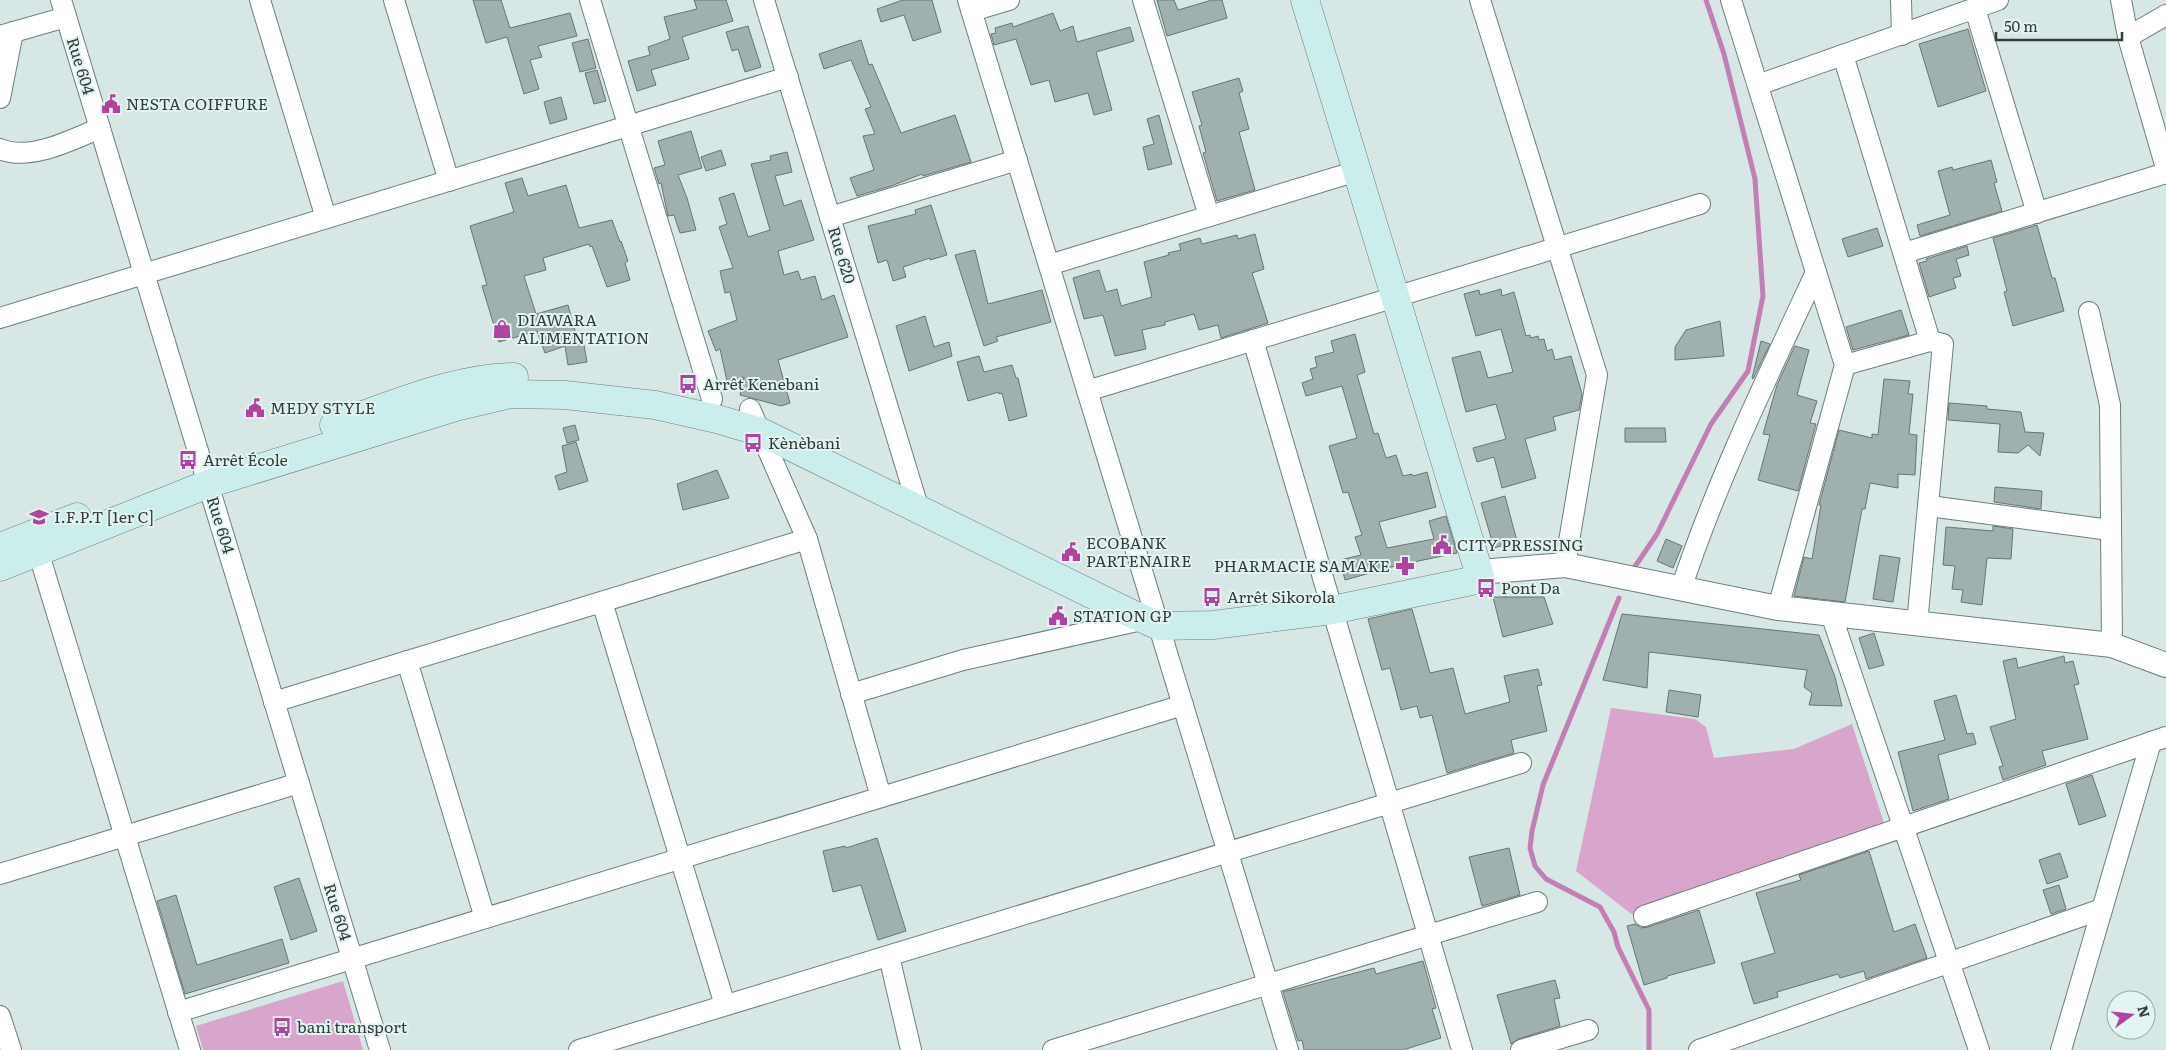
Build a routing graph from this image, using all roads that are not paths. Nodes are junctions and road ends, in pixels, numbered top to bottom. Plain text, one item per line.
1 (260, 0) edge
2 (394, 0) edge
3 (590, 0) edge
4 (764, 0) edge
5 (1008, 0) edge
6 (1143, 0) edge
7 (1305, 0) edge
8 (1480, 0) edge
9 (1731, 0) edge
10 (1901, 0) edge
11 (1998, 0) edge
12 (2121, 0) edge
13 (970, 6) edge
14 (63, 8) edge
15 (1975, 8) junction
16 (2166, 14) edge
17 (6, 34) edge
18 (1902, 35) junction
19 (2128, 37) junction
20 (1843, 55) junction
21 (788, 77) junction
22 (1758, 85) junction
23 (0, 98) edge
24 (628, 126) junction
25 (100, 128) junction
26 (0, 150) edge
27 (1017, 160) junction
28 (2166, 168) edge
29 (1357, 171) junction
30 (2166, 173) edge
31 (449, 181) junction
32 (1700, 204) dead end
33 (2038, 213) junction
34 (1208, 216) junction
35 (830, 217) junction
36 (326, 218) junction
37 (1557, 247) junction
38 (1904, 253) junction
39 (1049, 265) junction
40 (1816, 272) junction
41 (144, 274) junction
42 (1395, 297) junction
43 (2089, 312) dead end
44 (0, 318) edge
45 (1253, 340) junction
46 (1930, 340) junction
47 (1845, 365) junction
48 (1087, 391) junction
49 (712, 399) junction
50 (755, 420) junction
51 (206, 476) junction
52 (916, 499) junction
53 (1929, 506) junction
54 (2110, 530) junction
55 (807, 540) junction
56 (36, 543) junction
57 (0, 547) edge
58 (1565, 565) junction
59 (0, 567) edge
60 (1479, 572) junction
61 (1681, 589) junction
62 (1330, 601) junction
63 (602, 602) junction
64 (1778, 608) junction
65 (1831, 614) junction
66 (1153, 618) junction
67 (1917, 624) junction
68 (2112, 645) junction
69 (407, 661) junction
70 (2166, 666) edge
71 (851, 694) junction
72 (274, 702) junction
73 (1183, 705) junction
74 (2158, 740) edge
75 (1522, 763) dead end
76 (299, 783) junction
77 (881, 797) junction
78 (1389, 803) junction
79 (1903, 827) junction
80 (125, 836) junction
81 (1228, 852) junction
82 (680, 858) junction
83 (0, 874) edge
84 (1537, 902) dead end
85 (2102, 909) junction
86 (1644, 916) dead end
87 (485, 918) junction
88 (1429, 935) junction
89 (889, 956) junction
90 (352, 959) junction
91 (1949, 963) junction
92 (1268, 984) junction
93 (725, 1006) junction
94 (178, 1012) junction
95 (1, 1025) edge
96 (1588, 1030) dead end
97 (11, 1050) edge
98 (190, 1050) edge
99 (380, 1050) edge
100 (579, 1050) edge
101 (911, 1050) edge
102 (1053, 1050) edge
103 (1288, 1050) edge
104 (1462, 1050) edge
105 (1521, 1050) edge
106 (1699, 1050) edge
107 (1979, 1050) edge
108 (2061, 1050) edge

1 - 36 street
2 - 31 street
3 - 24 street
4 - 21 street, Rue 620
5 - 13 street
6 - 34 street
7 - 29 main road
8 - 37 street
9 - 22 street
10 - 18 street
11 - 15 street
12 - 19 street
13 - 27 street
14 - 17 street
14 - 25 street, Rue 604
15 - 18 street
15 - 33 street
16 - 19 street
17 - 23 street
18 - 20 street
19 - 28 street
20 - 22 street
20 - 38 street
21 - 24 street
21 - 35 street, Rue 620
22 - 40 street
24 - 31 street
24 - 49 street
25 - 26 street
25 - 41 street, Rue 604
27 - 35 street
27 - 39 street
29 - 34 street
29 - 42 main road
30 - 33 street
31 - 36 street
32 - 37 street
33 - 38 street
34 - 39 street
35 - 52 street, Rue 620
36 - 41 street
37 - 42 street
37 - 58 street
38 - 46 street
39 - 48 street
40 - 47 street
40 - 61 street
41 - 44 street
41 - 51 street, Rue 604
42 - 45 street
42 - 60 main road
43 - 54 street
45 - 48 street
45 - 62 street
46 - 47 street
46 - 53 street
47 - 64 street
48 - 66 street
49 - 50 main road
49 - 51 main road
50 - 51 main road
50 - 52 main road
50 - 55 street
51 - 56 main road
51 - 72 street, Rue 604
52 - 66 main road
53 - 54 street
53 - 67 street
54 - 68 street
55 - 63 street
55 - 71 street
56 - 57 main road
56 - 59 main road
56 - 80 street
58 - 60 street
58 - 61 street
60 - 62 main road
61 - 64 street
62 - 66 main road
62 - 78 street
63 - 69 street
63 - 82 street
64 - 65 street
65 - 67 street
65 - 79 street
66 - 71 street
66 - 73 street
67 - 68 street
68 - 70 street
69 - 72 street
69 - 87 street
71 - 77 street
72 - 76 street, Rue 604
73 - 77 street
73 - 81 street
74 - 79 street
74 - 85 street
75 - 78 street
76 - 80 street
76 - 90 street, Rue 604
77 - 82 street
78 - 81 street
78 - 88 street
79 - 86 street
79 - 91 street
80 - 83 street
80 - 94 street
81 - 89 street
81 - 92 street
82 - 87 street
82 - 93 street
84 - 88 street
85 - 91 street
85 - 108 street
87 - 90 street
88 - 92 street
88 - 104 street
89 - 93 street
89 - 101 street
90 - 94 street
90 - 99 street, Rue 604
91 - 106 street
91 - 107 street
92 - 102 street
92 - 103 street
93 - 100 street
94 - 98 street
95 - 97 street
96 - 105 street

